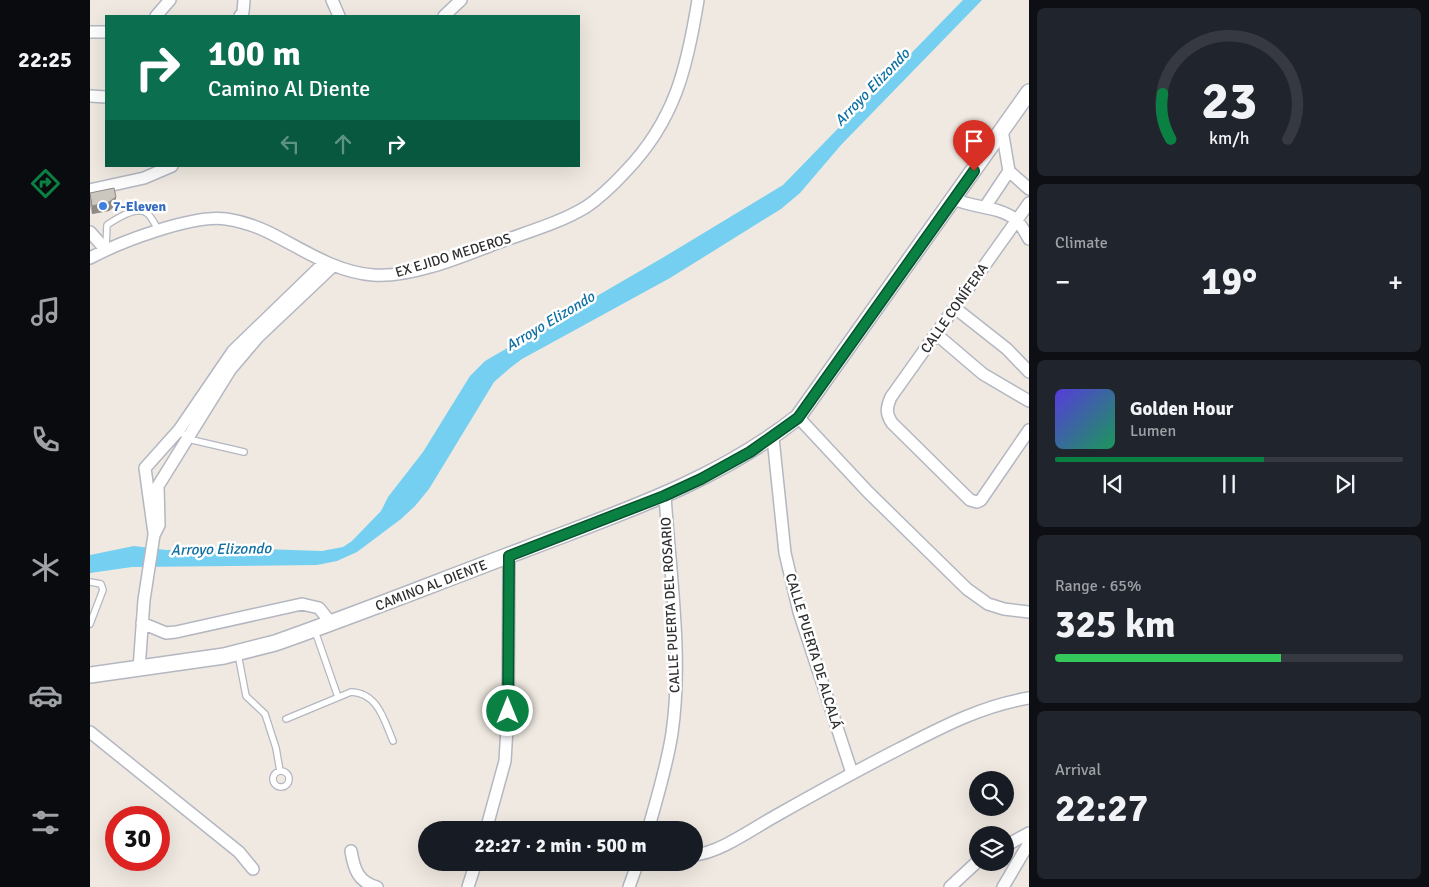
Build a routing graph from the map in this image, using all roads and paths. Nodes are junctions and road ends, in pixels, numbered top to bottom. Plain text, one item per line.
1 (170, 0) edge
2 (244, 0) edge
3 (332, 0) edge
4 (461, 0) edge
5 (698, 0) edge
6 (157, 15) edge
7 (244, 15) edge
8 (339, 15) edge
9 (445, 15) edge
10 (90, 32) edge
11 (105, 32) edge
12 (1029, 92) edge
13 (90, 96) edge
14 (105, 97) edge
15 (1002, 130) junction
16 (170, 167) edge
17 (1009, 171) junction
18 (1029, 189) edge
19 (90, 190) edge
20 (954, 198) junction
21 (1029, 203) edge
22 (985, 207) junction
23 (1016, 220) junction
24 (159, 231) junction
25 (90, 232) edge
26 (1029, 239) edge
27 (106, 250) junction
28 (90, 258) edge
29 (329, 264) junction
30 (955, 308) junction
31 (936, 334) junction
32 (1029, 372) edge
33 (1029, 401) edge
34 (798, 418) junction
35 (1029, 430) edge
36 (184, 435) junction
37 (772, 438) junction
38 (158, 452) junction
39 (244, 452) dead end
40 (170, 465) junction
41 (146, 484) junction
42 (158, 486) junction
43 (664, 496) junction
44 (154, 538) junction
45 (509, 556) junction
46 (90, 582) edge
47 (1029, 612) edge
48 (142, 623) junction
49 (331, 623) junction
50 (90, 624) edge
51 (314, 629) junction
52 (238, 652) junction
53 (139, 669) junction
54 (90, 675) edge
55 (338, 698) junction
56 (1029, 698) edge
57 (286, 719) dead end
58 (90, 732) edge
59 (393, 741) dead end
60 (280, 771) dead end
61 (852, 773) junction
62 (488, 821) edge
63 (650, 821) edge
64 (1029, 833) edge
65 (1014, 841) edge
66 (1029, 843) edge
67 (352, 851) dead end
68 (703, 853) edge
69 (253, 869) dead end
70 (969, 869) edge
71 (473, 871) edge
72 (635, 871) edge
73 (377, 887) edge
74 (468, 887) edge
75 (629, 887) edge
76 (950, 887) edge
77 (1003, 887) edge

1 - 6 street
2 - 7 street
3 - 8 street
4 - 9 street
5 - 29 street, EX EJIDO MEDEROS
10 - 11 street
12 - 15 street, CAMINO AL DIENTE
13 - 14 street
15 - 17 street
15 - 20 street, CAMINO AL DIENTE
16 - 19 street
17 - 18 street
17 - 22 street
20 - 22 street
20 - 34 street, CAMINO AL DIENTE
21 - 23 street, CALLE CONÍFERA
22 - 23 street
23 - 26 street
23 - 30 street, CALLE CONÍFERA
24 - 27 street, EX EJIDO MEDEROS
24 - 27 lane
24 - 29 street, EX EJIDO MEDEROS
25 - 27 street
27 - 28 street, EX EJIDO MEDEROS
29 - 36 street
30 - 31 street, CALLE CONÍFERA
30 - 32 street
31 - 33 street
31 - 35 street, CALLE CONÍFERA
34 - 37 street, CAMINO AL DIENTE
34 - 47 street
36 - 38 street
36 - 39 lane
36 - 40 street
37 - 43 street, CAMINO AL DIENTE
37 - 61 street, CALLE PUERTA DE ALCALÁ
38 - 40 street
38 - 41 street
40 - 42 street
41 - 42 street
41 - 44 street
42 - 44 street
43 - 45 street, CAMINO AL DIENTE
43 - 63 street, CALLE PUERTA DEL ROSARIO
44 - 48 street
45 - 49 street, CAMINO AL DIENTE
45 - 62 street
46 - 50 lane
48 - 49 street
48 - 53 street
49 - 51 street, CAMINO AL DIENTE
51 - 52 street, CAMINO AL DIENTE
51 - 55 lane
52 - 53 street, CAMINO AL DIENTE
52 - 60 lane
53 - 54 street, CAMINO AL DIENTE
55 - 57 lane
55 - 59 lane
56 - 61 street
58 - 69 street
61 - 68 street
64 - 65 street
66 - 77 street
67 - 73 street
70 - 76 street
71 - 74 street
72 - 75 street

